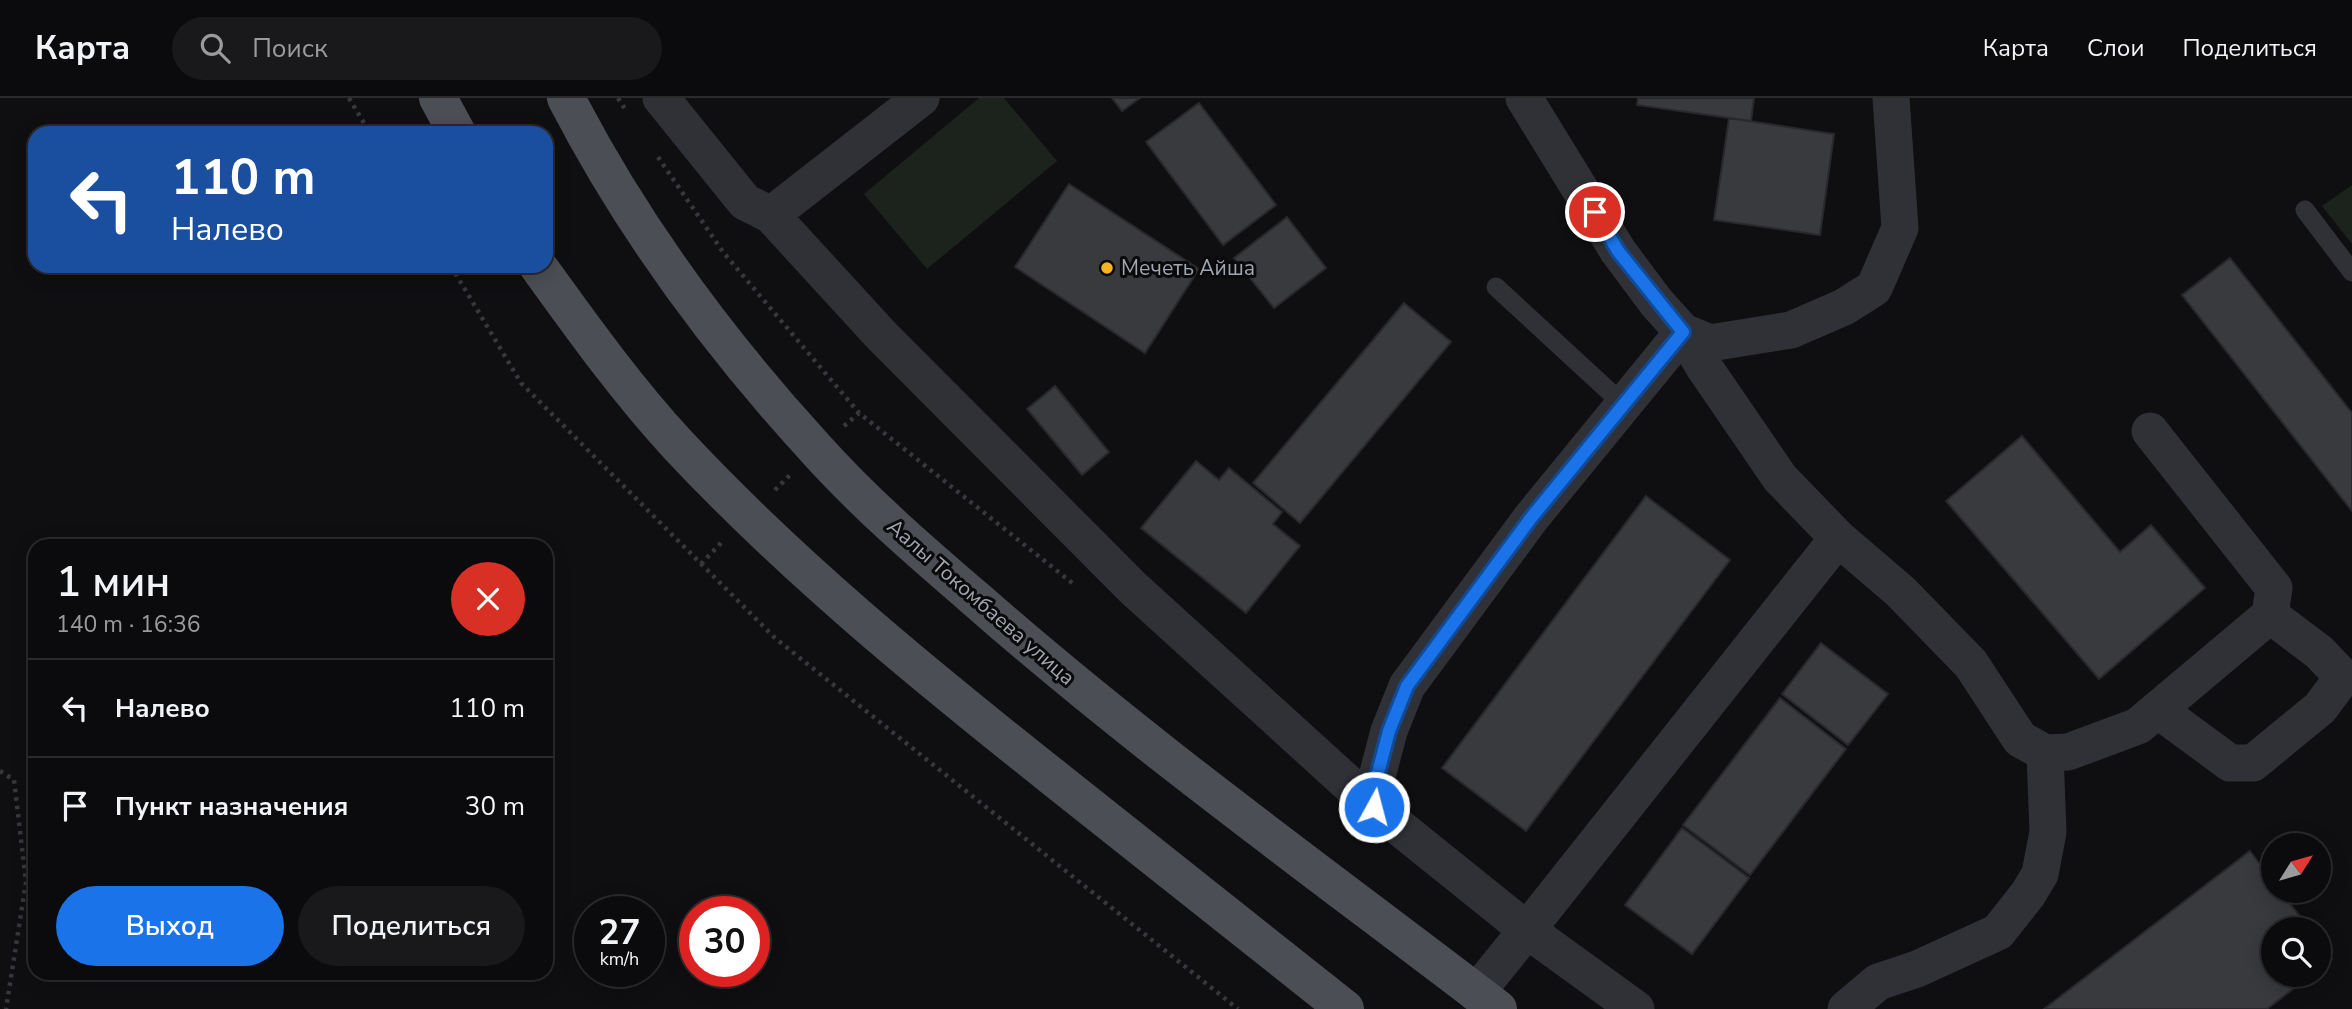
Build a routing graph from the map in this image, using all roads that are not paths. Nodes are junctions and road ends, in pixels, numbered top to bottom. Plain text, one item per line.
1 (438, 98) edge
2 (566, 98) edge
3 (661, 98) edge
4 (921, 98) edge
5 (1524, 98) edge
6 (1891, 98) edge
7 (453, 126) edge
8 (2305, 210) dead end
9 (771, 215) junction
10 (2352, 272) edge
11 (543, 273) edge
12 (1496, 287) dead end
13 (1683, 332) junction
14 (1623, 405) junction
15 (2150, 431) dead end
16 (1838, 538) junction
17 (2270, 615) junction
18 (2158, 710) junction
19 (2045, 753) junction
20 (1374, 807) junction
21 (1527, 930) junction
22 (1487, 1001) edge
23 (1345, 1009) edge
24 (1636, 1009) edge
25 (1846, 1009) edge

1 - 7 main road
2 - 22 main road, Аалы Токомбаева улица
3 - 9 street
4 - 9 street
5 - 13 street
6 - 13 street
8 - 10 lane
9 - 20 street
11 - 23 main road
12 - 14 lane
13 - 14 street
13 - 16 street
14 - 20 street
15 - 17 street
16 - 19 street
16 - 21 street
17 - 18 street
17 - 18 street
18 - 19 street
19 - 25 street
20 - 21 street
21 - 22 street
21 - 24 street

